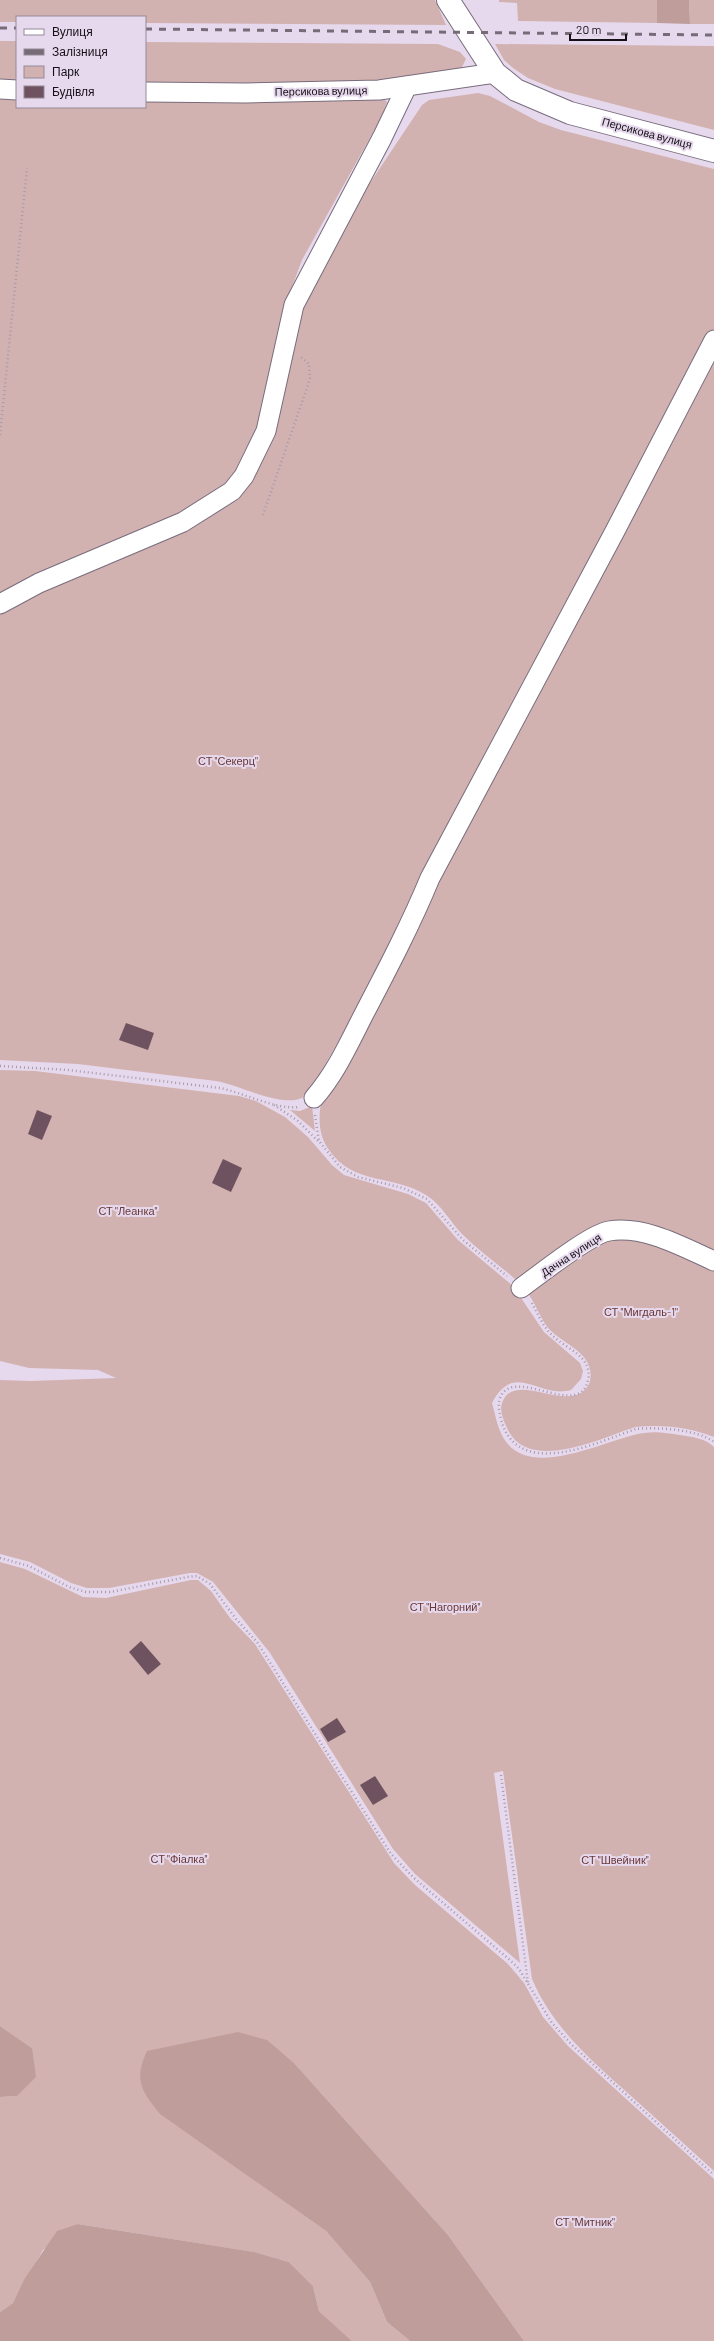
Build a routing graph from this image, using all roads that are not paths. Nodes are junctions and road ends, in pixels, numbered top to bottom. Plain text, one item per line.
1 (448, 0) edge
2 (495, 72) junction
3 (407, 86) junction
4 (0, 90) edge
5 (16, 90) edge
6 (146, 92) edge
7 (714, 151) edge
8 (714, 340) edge
9 (0, 604) edge
10 (314, 1098) road end
11 (714, 1261) edge
12 (521, 1288) road end

1 - 2 main road, Персикова вулиця
2 - 3 street, Персикова вулиця
2 - 7 main road, Персикова вулиця
3 - 6 street, Персикова вулиця
3 - 9 street
4 - 5 street
8 - 10 street
11 - 12 street, Дачна вулиця

